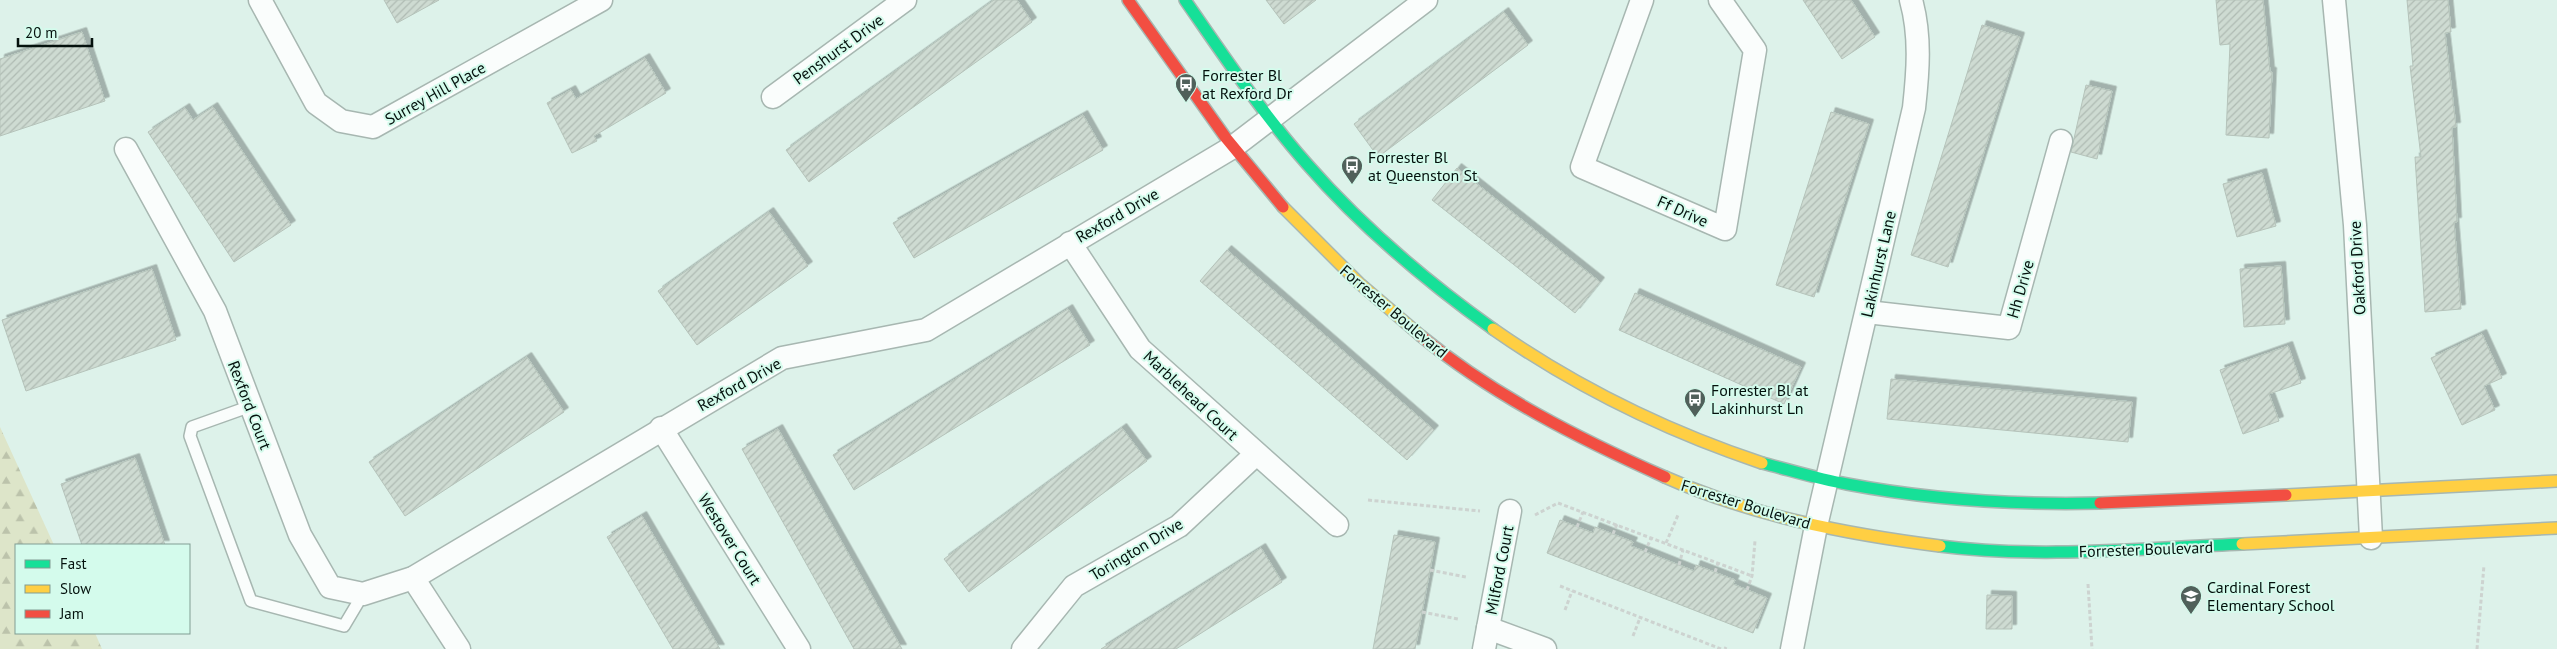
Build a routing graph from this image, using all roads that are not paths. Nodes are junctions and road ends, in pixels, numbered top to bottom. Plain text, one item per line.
1 (260, 0) edge
2 (601, 0) edge
3 (1128, 0) edge
4 (1185, 0) edge
5 (1426, 0) edge
6 (1642, 0) edge
7 (1720, 0) edge
8 (1911, 0) edge
9 (2334, 0) edge
10 (903, 1) edge
11 (773, 97) dead end
12 (1270, 119) junction
13 (2061, 141) dead end
14 (1233, 147) junction
15 (126, 149) dead end
16 (1070, 243) junction
17 (1867, 312) junction
18 (251, 406) junction
19 (661, 428) junction
20 (1256, 454) junction
21 (1826, 481) junction
22 (2557, 481) edge
23 (2368, 492) junction
24 (1510, 511) dead end
25 (1337, 525) dead end
26 (1816, 526) junction
27 (2557, 528) edge
28 (2370, 538) junction
29 (413, 578) junction
30 (363, 594) junction
31 (1486, 639) edge
32 (460, 649) edge
33 (799, 649) edge
34 (1023, 649) edge
35 (1545, 649) edge
36 (1792, 649) edge

1 - 2 street, Surrey Hill Place
3 - 14 street, Forrester Boulevard
4 - 12 street
5 - 12 street, Rexford Drive
6 - 7 street, Ff Drive
8 - 17 street, Lakinhurst Lane
9 - 23 street, Oakford Drive
10 - 11 street, Penshurst Drive
12 - 14 street, Rexford Drive
12 - 21 street
13 - 17 street, Hh Drive
14 - 16 street, Rexford Drive
14 - 26 street, Forrester Boulevard
15 - 18 street, Rexford Court
16 - 19 street, Rexford Drive
16 - 20 street, Marblehead Court
17 - 21 street, Lakinhurst Lane
18 - 30 street, Rexford Court
18 - 30 lane
19 - 29 street, Rexford Drive
19 - 33 street, Westover Court
20 - 25 street, Marblehead Court
20 - 34 street, Torington Drive
21 - 23 street
21 - 26 street, Lakinhurst Lane
22 - 23 street
23 - 28 street, Oakford Drive
24 - 31 street, Milford Court
26 - 28 street, Forrester Boulevard
26 - 36 street, Lakinhurst Lane
27 - 28 street, Forrester Boulevard
29 - 30 street, Rexford Court
29 - 32 street
31 - 35 street, Milford Court

